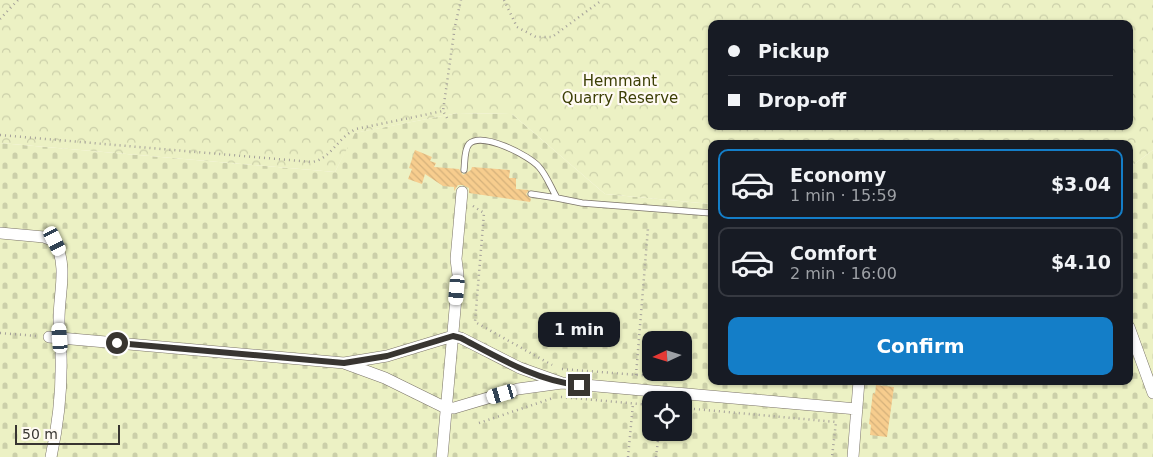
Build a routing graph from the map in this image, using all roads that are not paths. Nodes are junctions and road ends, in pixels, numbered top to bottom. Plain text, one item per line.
1 (464, 170) dead end
2 (462, 192) dead end
3 (531, 194) dead end
4 (556, 198) junction
5 (708, 214) edge
6 (0, 233) edge
7 (453, 336) junction
8 (54, 337) junction
9 (1133, 338) edge
10 (387, 356) junction
11 (344, 363) junction
12 (520, 368) junction
13 (385, 378) junction
14 (562, 383) junction
15 (859, 385) edge
16 (518, 389) junction
17 (1153, 393) edge
18 (446, 408) junction
19 (857, 409) junction
20 (51, 457) edge
21 (442, 457) edge
22 (853, 457) edge

1 - 4 lane
2 - 7 street
3 - 4 lane
4 - 5 lane
6 - 8 street
7 - 10 street
7 - 12 street
7 - 18 street
8 - 11 street
8 - 20 street
9 - 17 street
10 - 11 street
10 - 13 street
11 - 13 street
12 - 14 street
12 - 16 street
13 - 18 street
14 - 16 street
14 - 19 street
15 - 19 street
16 - 18 street
18 - 21 street
19 - 22 street

